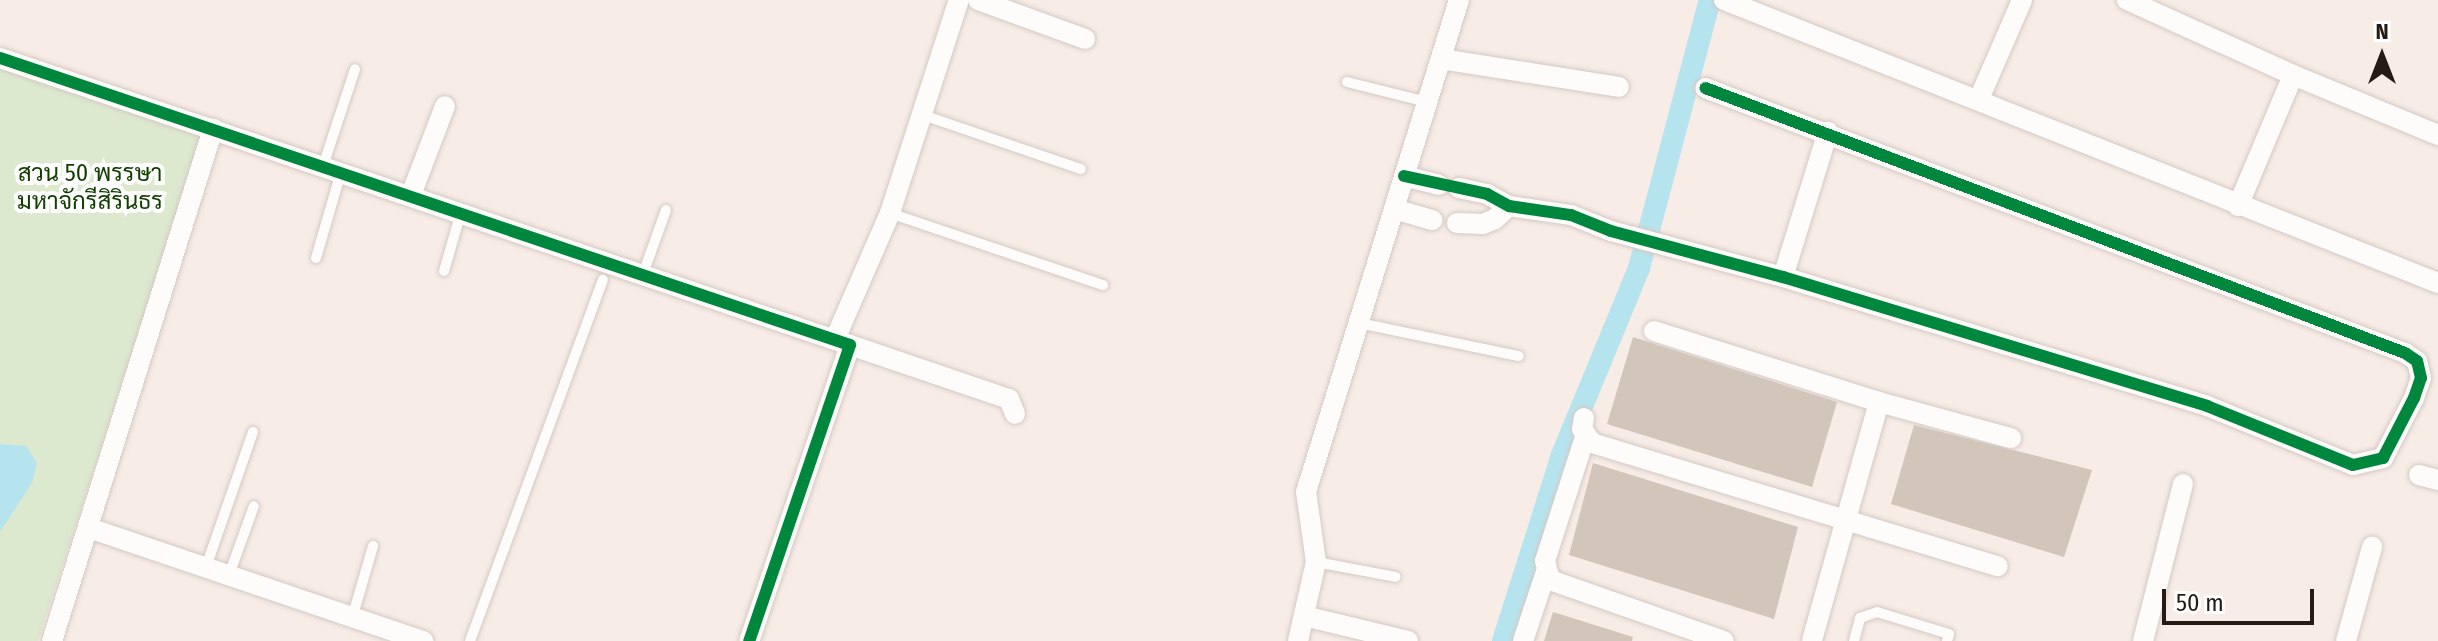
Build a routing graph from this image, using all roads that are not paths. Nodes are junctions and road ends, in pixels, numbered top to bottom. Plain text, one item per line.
1 (959, 0) edge
2 (978, 0) edge
3 (1459, 0) edge
4 (1724, 0) edge
5 (2022, 0) edge
6 (2127, 0) edge
7 (1085, 39) dead end
8 (0, 58) edge
9 (1441, 59) junction
10 (355, 69) dead end
11 (2293, 75) junction
12 (1347, 82) dead end
13 (1619, 87) dead end
14 (1705, 88) dead end
15 (1979, 99) junction
16 (1427, 102) junction
17 (445, 106) dead end
18 (920, 114) junction
19 (213, 129) junction
20 (1828, 132) junction
21 (2438, 135) edge
22 (332, 169) junction
23 (1081, 169) dead end
24 (1404, 176) junction
25 (411, 195) junction
26 (1509, 206) junction
27 (2238, 206) junction
28 (1394, 209) junction
29 (666, 210) dead end
30 (461, 212) junction
31 (890, 213) junction
32 (1432, 220) dead end
33 (1457, 223) dead end
34 (316, 258) dead end
35 (444, 271) dead end
36 (643, 274) junction
37 (1783, 277) junction
38 (603, 280) dead end
39 (2438, 283) edge
40 (1103, 285) dead end
41 (1359, 323) junction
42 (1654, 331) dead end
43 (842, 342) junction
44 (1519, 356) dead end
45 (1879, 402) junction
46 (1015, 414) dead end
47 (253, 432) dead end
48 (2011, 438) dead end
49 (2183, 484) dead end
50 (254, 506) dead end
51 (1848, 523) junction
52 (89, 528) junction
53 (373, 546) dead end
54 (2372, 547) dead end
55 (1316, 562) junction
56 (1998, 566) dead end
57 (206, 567) junction
58 (1546, 572) junction
59 (229, 575) junction
60 (1396, 577) dead end
61 (353, 615) junction
62 (1304, 616) junction
63 (380, 634) edge
64 (52, 641) edge
65 (423, 641) edge
66 (470, 641) edge
67 (749, 641) edge
68 (1298, 641) edge
69 (1408, 641) edge
70 (1523, 641) edge
71 (1724, 641) edge
72 (1812, 641) edge
73 (1854, 641) edge
74 (1947, 641) edge
75 (2143, 641) edge
76 (2346, 641) edge

1 - 18 street
2 - 7 street
3 - 9 street
4 - 15 street
5 - 15 street
6 - 11 street
8 - 19 street
9 - 13 street
9 - 16 street
10 - 22 lane
11 - 21 street
11 - 27 street
12 - 16 lane
14 - 20 street
15 - 27 street
16 - 24 street
17 - 25 street
18 - 23 lane
18 - 31 street
19 - 22 street
19 - 52 street
20 - 37 street
20 - 37 street
22 - 25 street
22 - 34 lane
24 - 26 street
24 - 28 street
25 - 30 street
26 - 33 street
26 - 37 street
27 - 39 street
28 - 32 street
28 - 41 street
29 - 36 lane
30 - 35 lane
30 - 36 street
31 - 40 lane
31 - 43 street
36 - 43 street
38 - 66 lane
41 - 44 lane
41 - 55 street
42 - 45 street
43 - 46 street
43 - 67 street
45 - 48 street
45 - 51 street
47 - 57 lane
49 - 75 street
50 - 59 lane
51 - 56 street
51 - 58 street
51 - 72 street
52 - 57 street
52 - 64 street
53 - 61 lane
54 - 76 street
55 - 60 lane
55 - 62 street
57 - 59 street
58 - 70 street
58 - 71 street
59 - 61 street
61 - 63 street
62 - 68 street
62 - 69 street
63 - 65 street
73 - 74 lane

